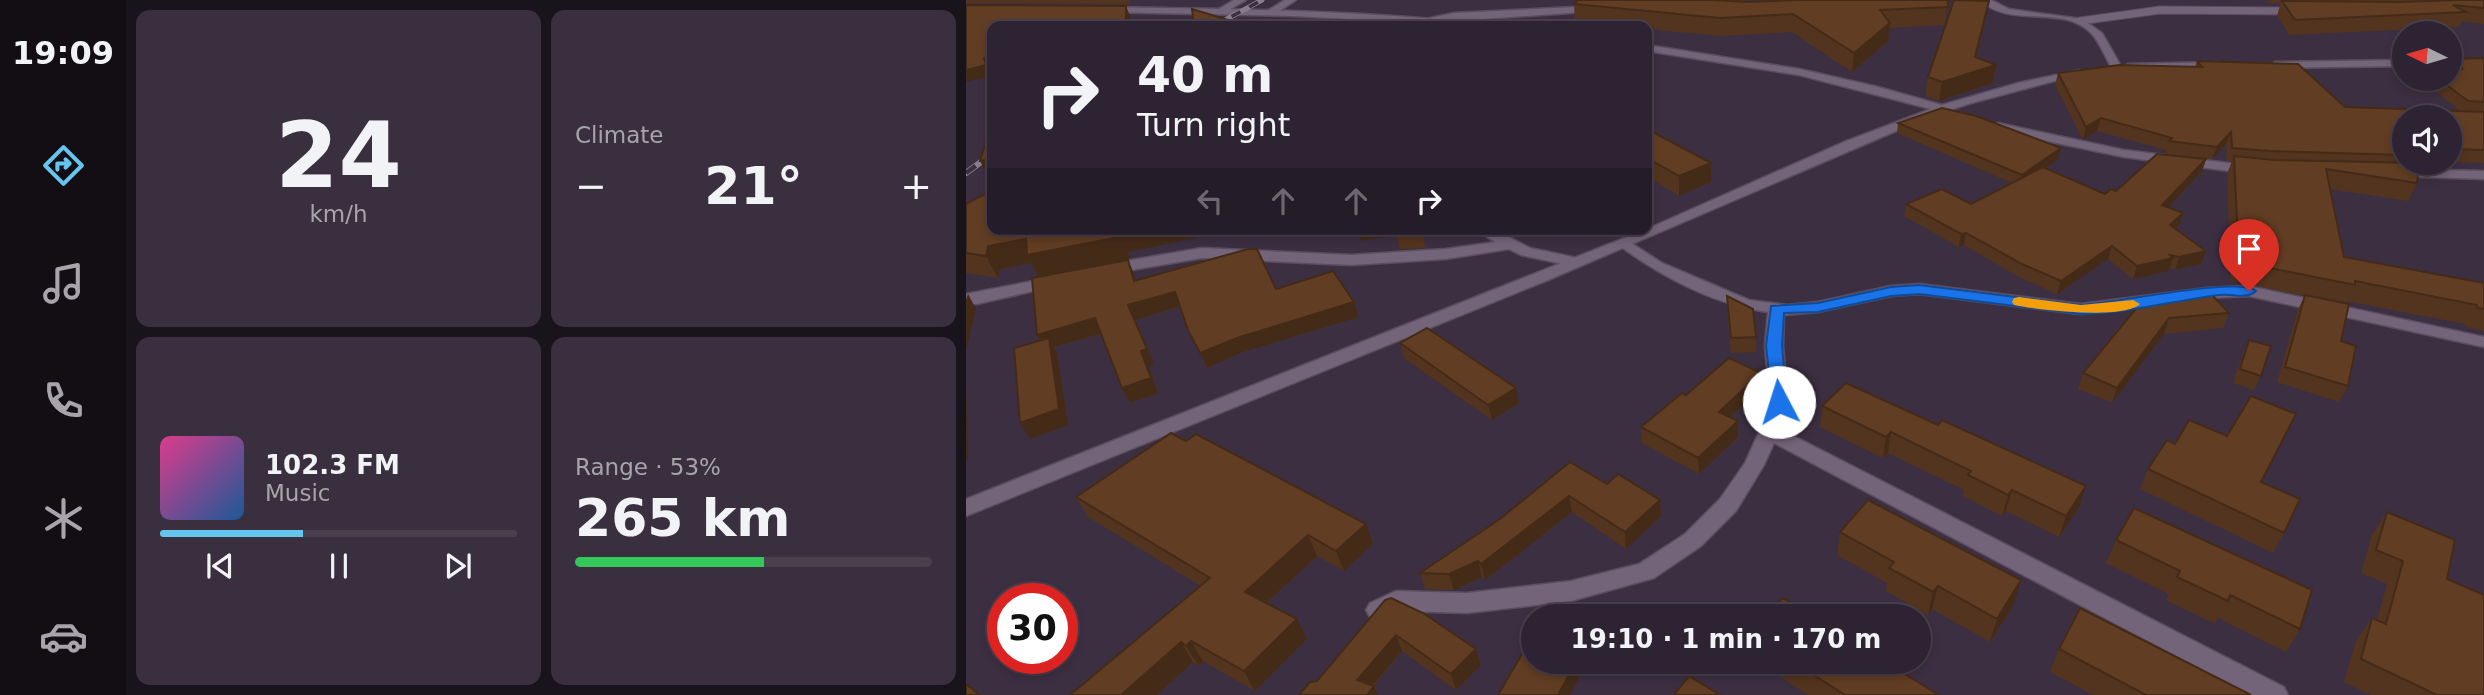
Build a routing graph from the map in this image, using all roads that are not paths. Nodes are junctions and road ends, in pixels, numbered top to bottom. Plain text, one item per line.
1 (1241, 0) edge
2 (1292, 0) edge
3 (1985, 4) edge
4 (1601, 9) edge
5 (1097, 10) edge
6 (2306, 11) edge
7 (1219, 12) junction
8 (1270, 13) junction
9 (1426, 20) junction
10 (1435, 21) edge
11 (2080, 21) junction
12 (1652, 49) edge
13 (2392, 63) edge
14 (2237, 65) edge
15 (2265, 65) edge
16 (2117, 68) junction
17 (1944, 109) junction
18 (1967, 117) edge
19 (1990, 125) edge
20 (2267, 172) edge
21 (2389, 173) edge
22 (2484, 175) edge
23 (1652, 231) edge
24 (1494, 235) edge
25 (1644, 235) edge
26 (1625, 243) junction
27 (1511, 244) junction
28 (1577, 262) junction
29 (966, 299) edge
30 (1776, 309) junction
31 (2484, 342) edge
32 (1769, 432) junction
33 (966, 508) edge
34 (1365, 626) edge
35 (2275, 695) edge

1 - 7 street
2 - 8 street
3 - 11 street
4 - 9 street
5 - 7 street
6 - 11 lane
7 - 8 street
8 - 9 street
9 - 10 street
11 - 16 street
12 - 17 street
13 - 15 street
14 - 16 street
16 - 17 street
17 - 18 street
17 - 23 street
19 - 20 street
21 - 22 street
24 - 27 street
25 - 26 street
26 - 28 street
26 - 30 street
27 - 28 street
27 - 29 street
28 - 33 street
30 - 31 street
30 - 32 street
32 - 34 street
32 - 35 street

